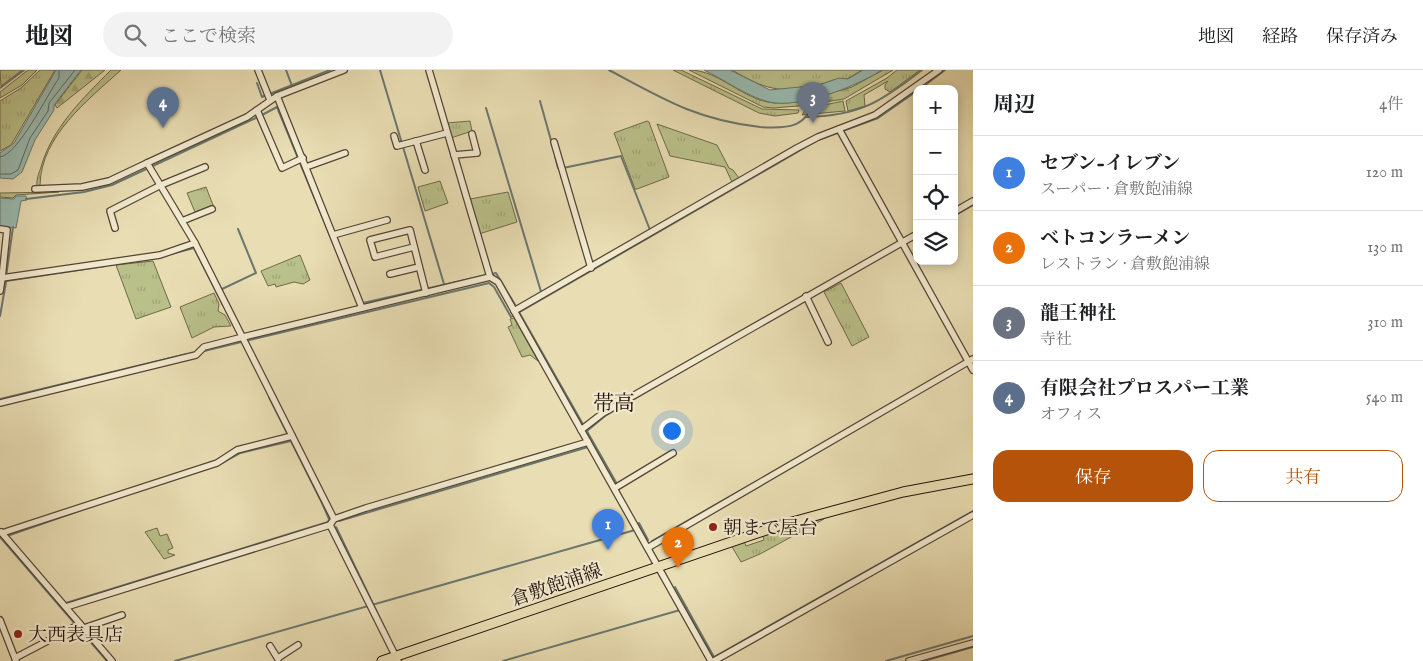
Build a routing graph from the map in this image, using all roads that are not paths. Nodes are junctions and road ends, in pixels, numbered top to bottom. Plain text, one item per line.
1 (258, 70) edge
2 (344, 70) edge
3 (429, 70) edge
4 (939, 70) edge
5 (277, 96) junction
6 (270, 100) junction
7 (258, 114) junction
8 (840, 132) junction
9 (447, 133) junction
10 (472, 134) dead end
11 (394, 136) dead end
12 (416, 141) junction
13 (554, 142) dead end
14 (345, 153) dead end
15 (454, 156) junction
16 (300, 159) junction
17 (149, 166) junction
18 (205, 167) dead end
19 (306, 167) junction
20 (425, 170) dead end
21 (161, 185) junction
22 (35, 189) dead end
23 (973, 202) edge
24 (212, 208) dead end
25 (958, 210) edge
26 (387, 220) dead end
27 (182, 221) junction
28 (115, 228) dead end
29 (0, 229) edge
30 (333, 235) junction
31 (913, 237) edge
32 (195, 244) junction
33 (902, 245) junction
34 (414, 247) junction
35 (420, 267) junction
36 (590, 268) junction
37 (390, 274) dead end
38 (489, 275) junction
39 (5, 277) junction
40 (425, 290) junction
41 (0, 291) edge
42 (807, 299) junction
43 (361, 305) junction
44 (516, 312) junction
45 (245, 340) junction
46 (828, 342) dead end
47 (969, 360) edge
48 (973, 370) edge
49 (0, 403) edge
50 (583, 428) junction
51 (290, 437) junction
52 (588, 442) junction
53 (673, 453) dead end
54 (973, 479) edge
55 (614, 488) junction
56 (973, 515) edge
57 (332, 522) junction
58 (3, 535) edge
59 (651, 546) junction
60 (659, 567) junction
61 (66, 607) junction
62 (122, 615) dead end
63 (0, 620) edge
64 (79, 626) junction
65 (973, 643) edge
66 (298, 645) dead end
67 (270, 646) dead end
68 (279, 659) edge
69 (397, 659) edge
70 (15, 660) edge
71 (714, 660) edge
72 (112, 661) edge
73 (382, 661) edge
74 (909, 661) edge

1 - 6 street
2 - 5 street
3 - 9 street
4 - 8 street
5 - 6 street
5 - 16 street
6 - 7 street
7 - 16 street
7 - 17 street
8 - 33 street
8 - 36 street
9 - 12 street
9 - 15 street
10 - 15 street
11 - 12 street
12 - 20 street
13 - 36 street
14 - 19 street
15 - 38 street
16 - 19 street
17 - 21 street
17 - 22 street
18 - 21 street
19 - 30 street
21 - 27 street
21 - 28 street
23 - 25 street
24 - 27 street
26 - 30 street
27 - 32 street
29 - 39 street
30 - 43 street
31 - 33 street
32 - 39 street
32 - 45 street
33 - 42 street
33 - 47 street
34 - 34 street
34 - 35 street
35 - 37 street
35 - 40 street
36 - 44 street
38 - 40 street
38 - 44 street
39 - 41 street
40 - 43 street
42 - 46 street
42 - 50 street
43 - 45 street
44 - 50 street
45 - 49 street
45 - 51 street
47 - 48 street
47 - 59 street
50 - 52 street
51 - 57 street
51 - 58 street
52 - 55 street
52 - 57 street
53 - 55 street
54 - 60 main road, 倉敷飽浦線
55 - 59 street
56 - 71 street
57 - 61 street
57 - 69 street
58 - 61 street
59 - 60 street
60 - 69 main road, 倉敷飽浦線
60 - 71 street
61 - 64 street
62 - 64 street
63 - 70 street
64 - 70 street
64 - 72 street
65 - 74 street
66 - 68 street
67 - 68 street
69 - 73 main road, 倉敷飽浦線

